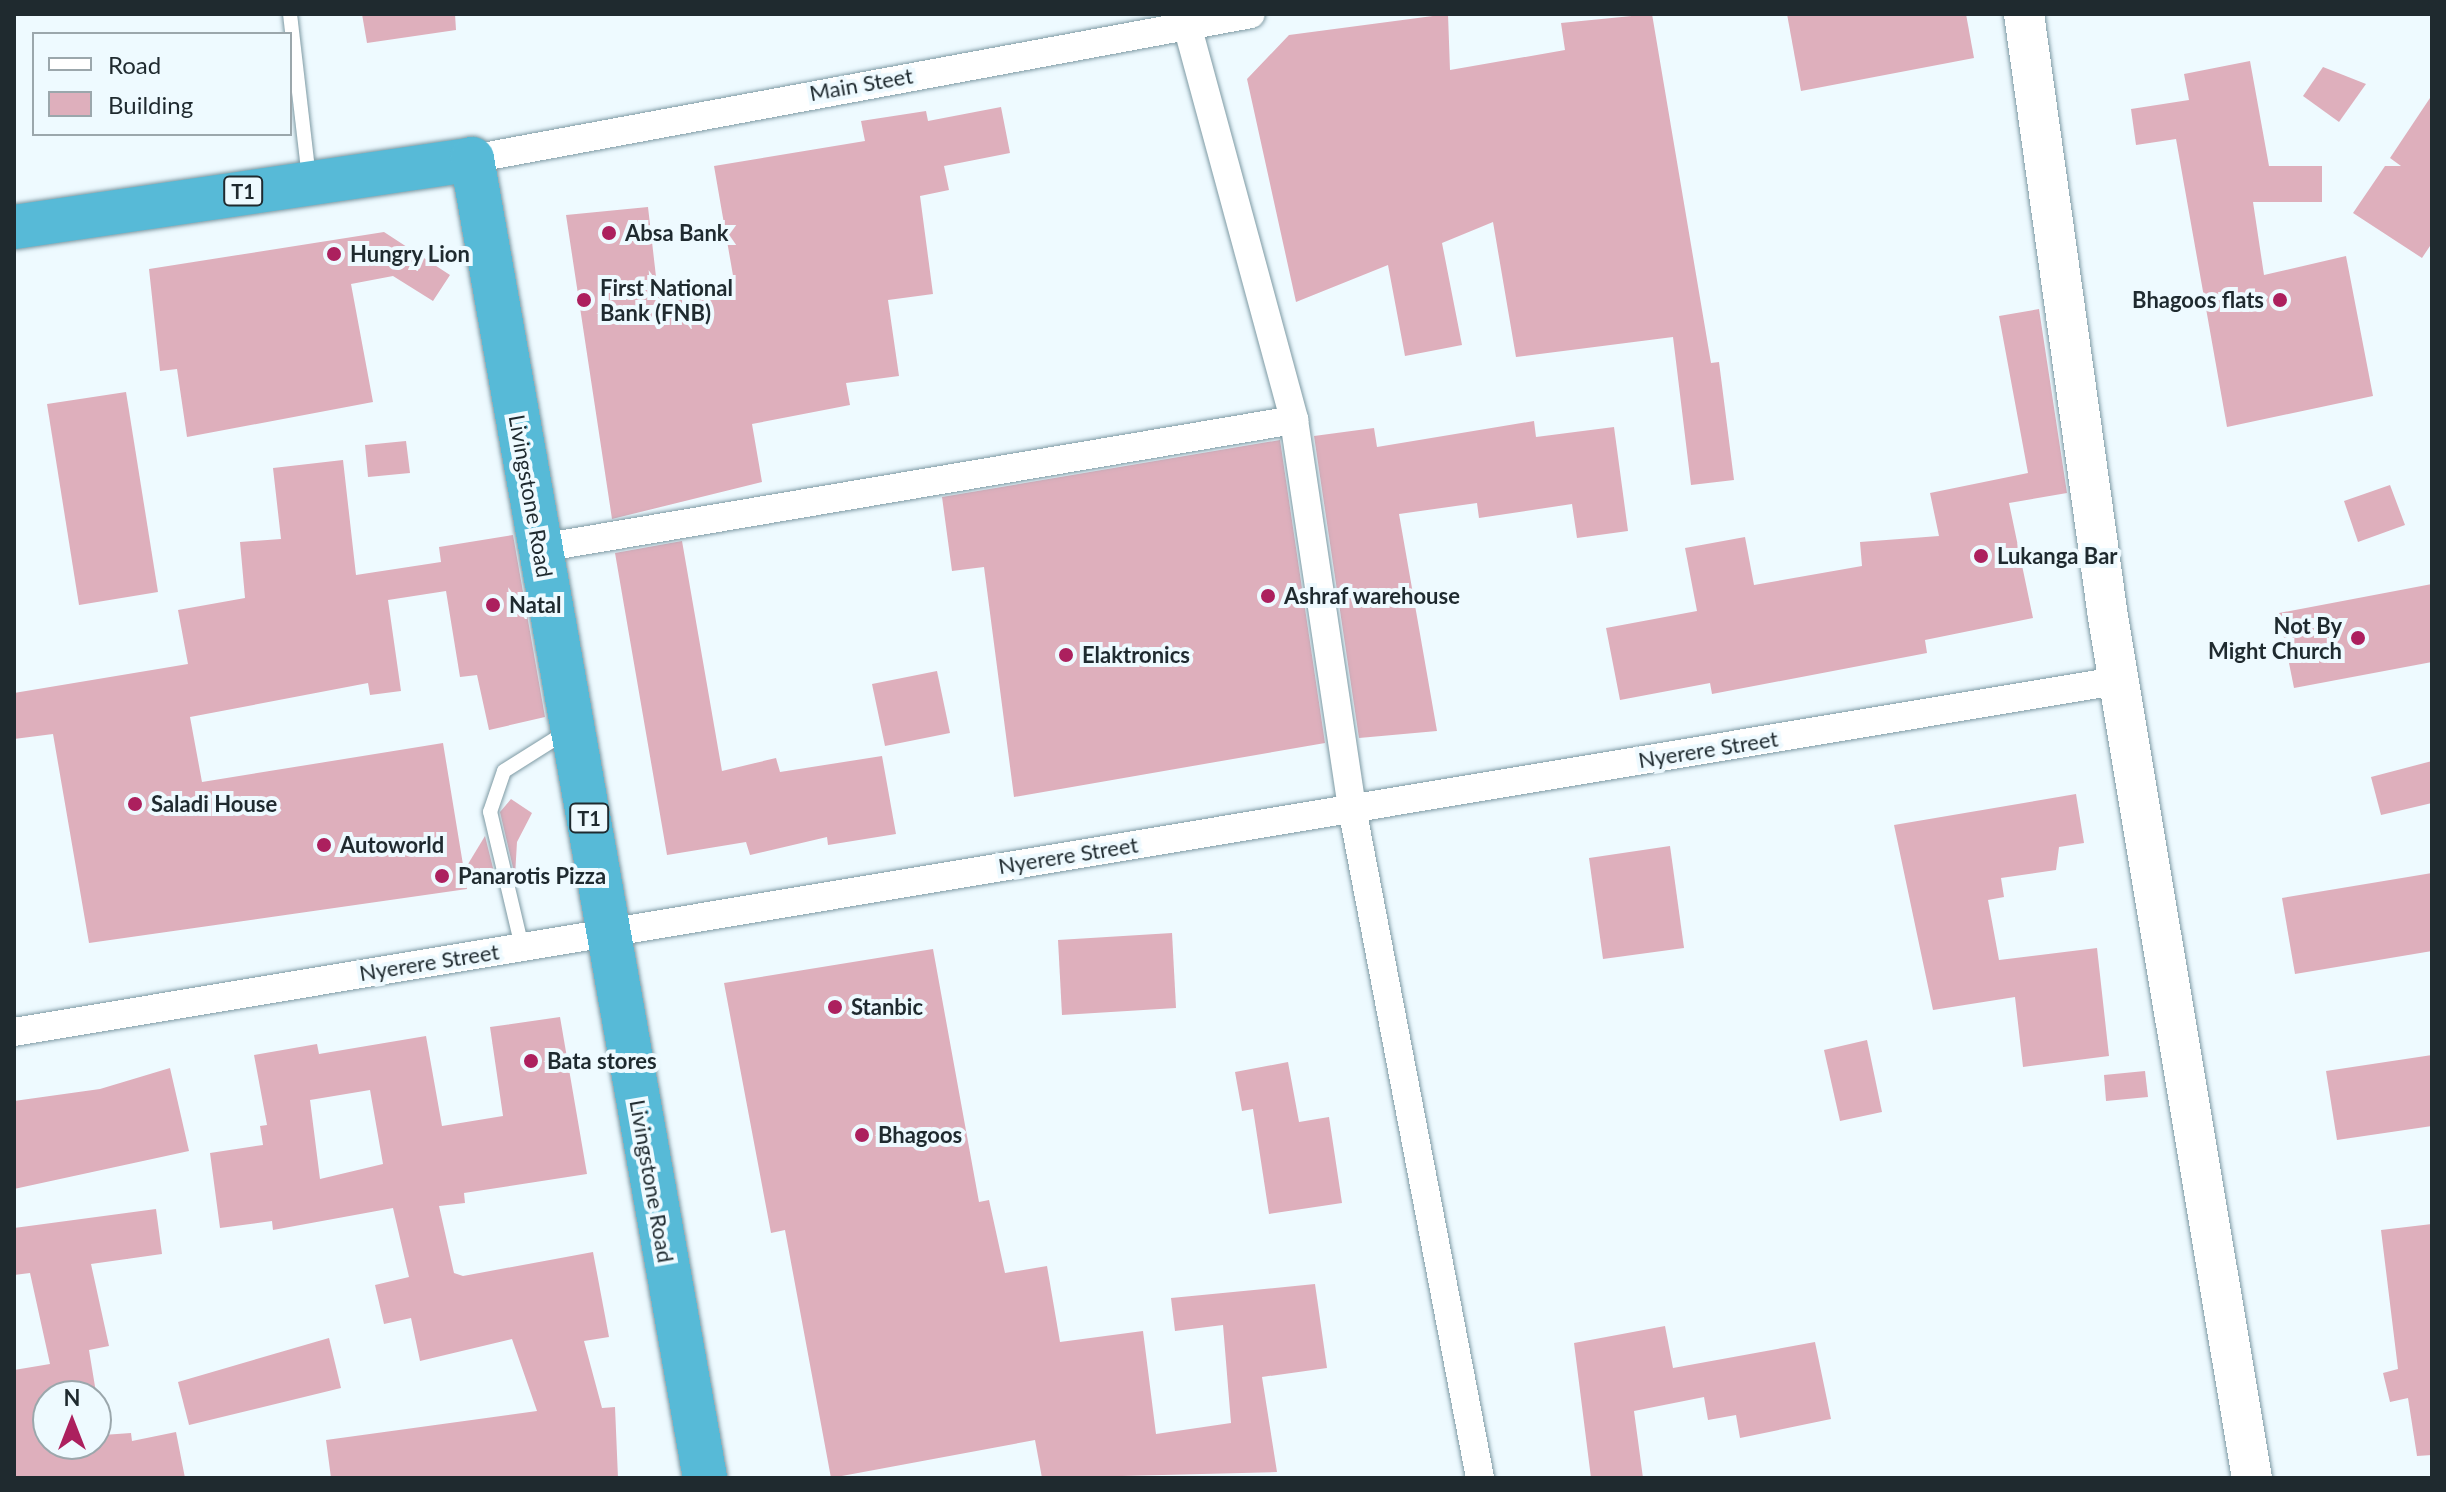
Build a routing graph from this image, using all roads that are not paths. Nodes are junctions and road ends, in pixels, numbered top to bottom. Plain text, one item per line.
1 (290, 14) edge
2 (1251, 14) edge
3 (2024, 14) edge
4 (1187, 25) junction
5 (472, 159) junction
6 (309, 181) junction
7 (14, 227) edge
8 (1294, 420) junction
9 (541, 548) junction
10 (2123, 680) junction
11 (573, 728) junction
12 (1352, 808) junction
13 (609, 932) junction
14 (522, 947) junction
15 (14, 1032) edge
16 (2246, 1477) edge
17 (705, 1478) edge
18 (1480, 1478) edge

1 - 6 lane
2 - 4 street, Main Steet
3 - 10 main road
4 - 5 street, Main Steet
4 - 8 street
5 - 6 highway, T1
5 - 9 highway, Livingstone Road / T1
6 - 7 highway, T1
8 - 9 street
8 - 12 street
9 - 11 highway, Livingstone Road / T1
10 - 12 street, Nyerere Street
10 - 16 main road
11 - 13 highway, Livingstone Road / T1
11 - 14 lane
12 - 13 street, Nyerere Street
12 - 18 street
13 - 14 street, Nyerere Street
13 - 17 highway, Livingstone Road / T1
14 - 15 street, Nyerere Street

